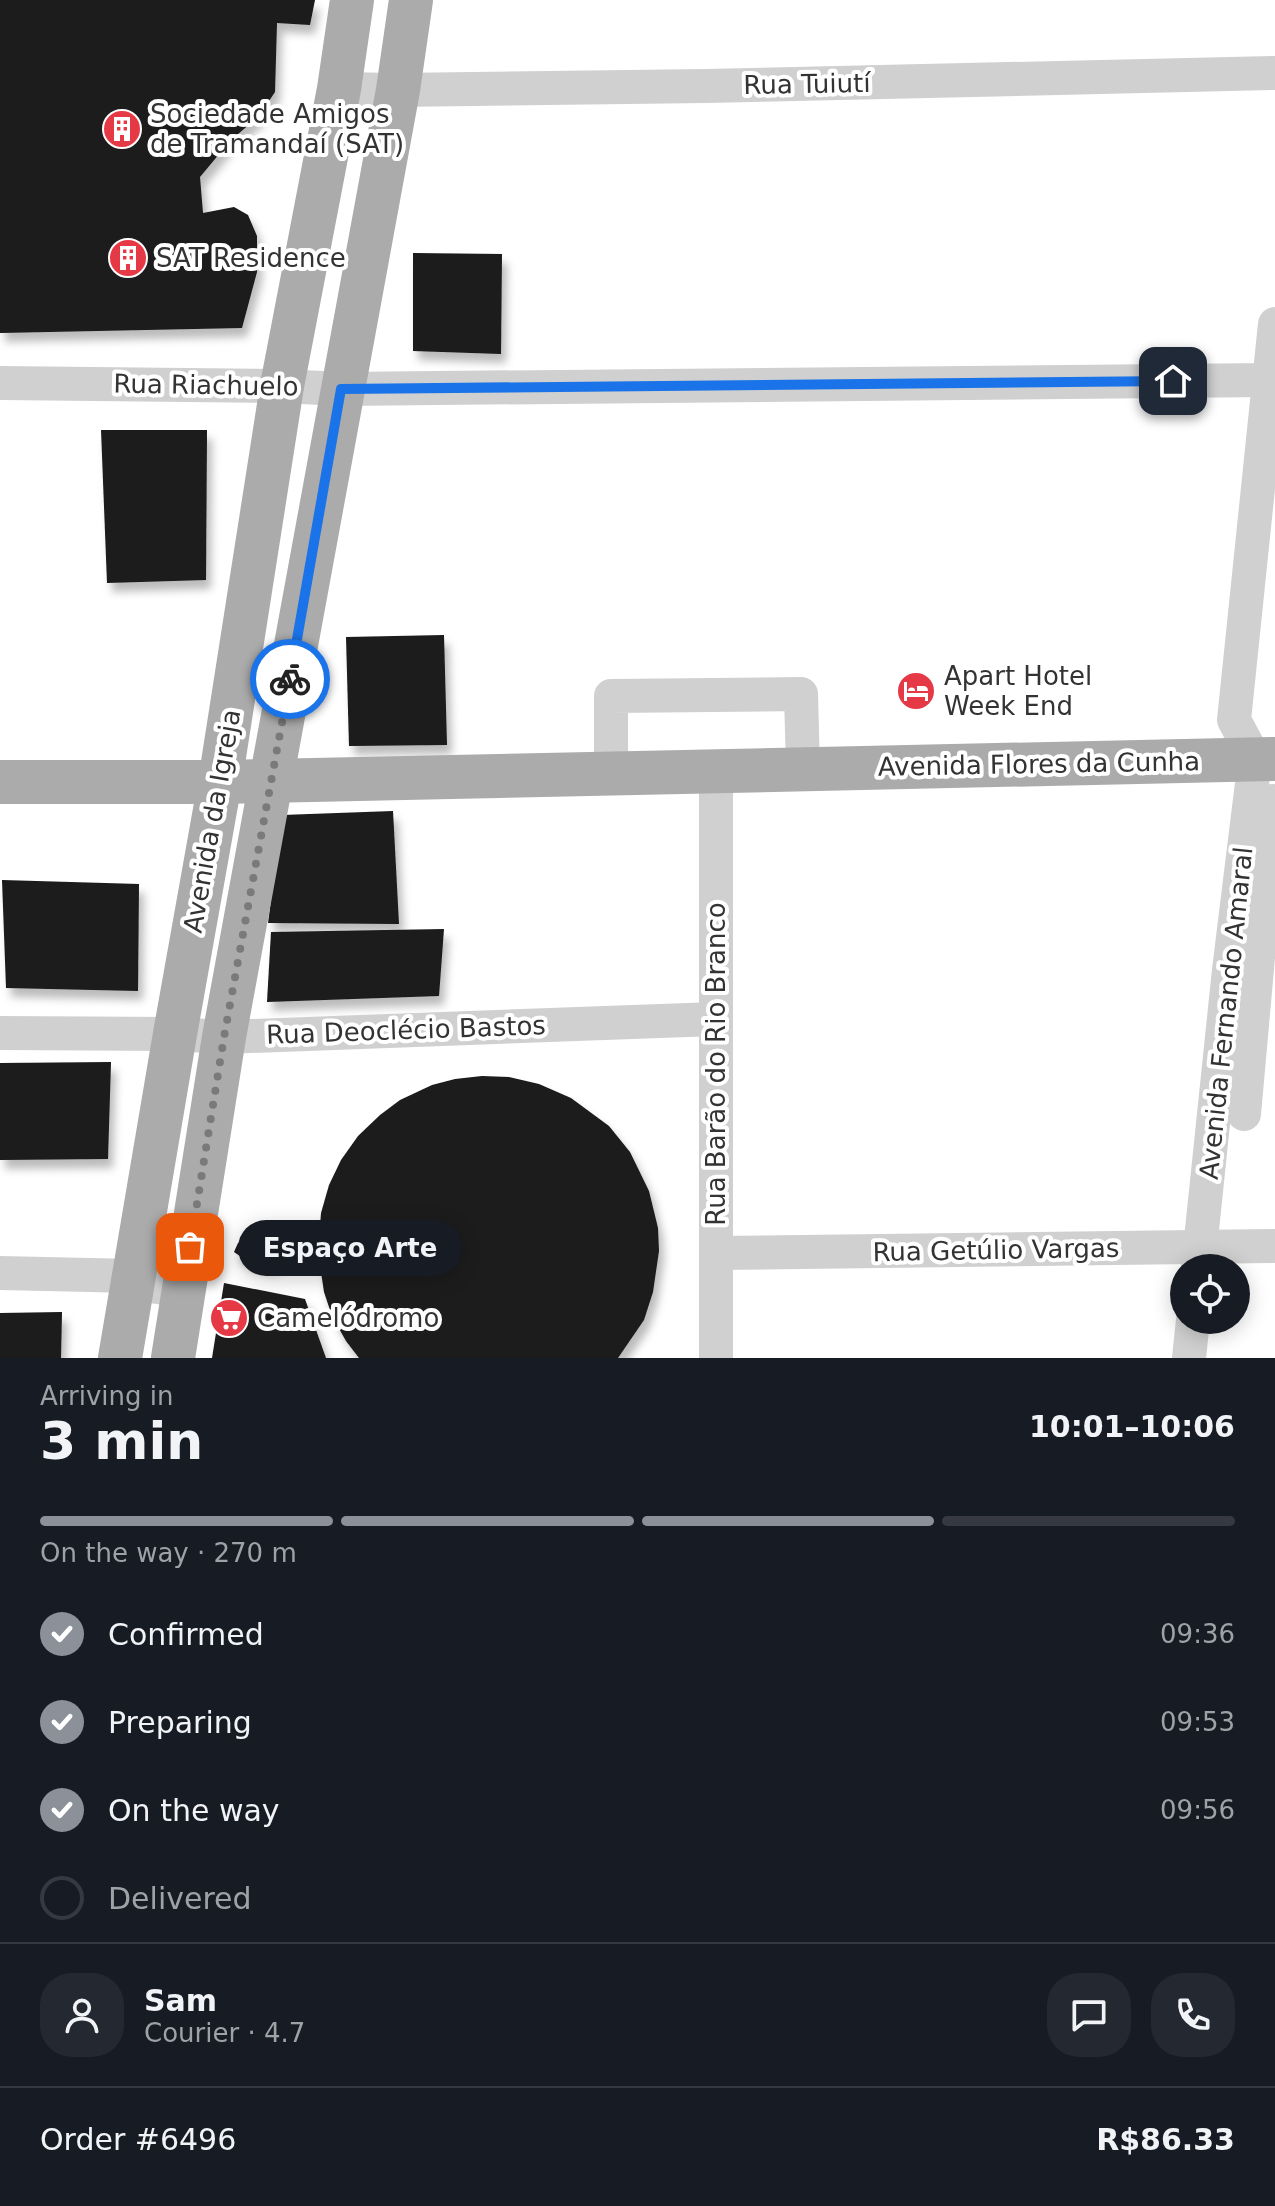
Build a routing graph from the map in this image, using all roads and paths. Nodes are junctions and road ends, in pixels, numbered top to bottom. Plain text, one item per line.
1 (352, 0) edge
2 (411, 0) edge
3 (1275, 73) edge
4 (339, 89) junction
5 (398, 90) junction
6 (1275, 324) edge
7 (1272, 379) edge
8 (0, 383) edge
9 (282, 386) junction
10 (341, 389) junction
11 (1270, 756) edge
12 (803, 769) junction
13 (716, 771) junction
14 (611, 772) junction
15 (272, 780) junction
16 (0, 782) edge
17 (220, 782) junction
18 (716, 1019) junction
19 (0, 1033) edge
20 (175, 1034) junction
21 (224, 1037) junction
22 (1244, 1114) dead end
23 (1275, 1246) edge
24 (717, 1253) junction
25 (1199, 1254) edge
26 (1224, 1254) edge
27 (1170, 1258) edge
28 (0, 1273) edge
29 (134, 1276) junction
30 (185, 1277) junction
31 (1192, 1334) edge
32 (120, 1358) edge
33 (173, 1358) edge
34 (716, 1358) edge
35 (1189, 1358) edge

1 - 4 main road, Avenida da Igreja
2 - 5 main road, Avenida da Igreja
3 - 5 street, Rua Tuiutí
4 - 5 street, Rua Tuiutí
4 - 9 main road, Avenida da Igreja
5 - 10 main road, Avenida da Igreja
6 - 7 street
7 - 10 street, Rua Riachuelo
7 - 11 street
8 - 9 street, Rua Riachuelo
9 - 10 street, Rua Riachuelo
9 - 17 main road, Avenida da Igreja
10 - 15 main road, Avenida da Igreja
11 - 12 main road, Avenida Flores da Cunha
11 - 22 street, Avenida Fernando Amaral
11 - 25 street, Avenida Fernando Amaral
12 - 13 main road, Avenida Flores da Cunha
12 - 14 street
13 - 14 main road, Avenida Flores da Cunha
13 - 18 street, Rua Barão do Rio Branco
14 - 15 main road, Avenida Flores da Cunha
15 - 17 main road, Avenida Flores da Cunha
15 - 21 main road, Avenida da Igreja
16 - 17 main road, Avenida Flores da Cunha
17 - 20 main road, Avenida da Igreja
18 - 21 street, Rua Deoclécio Bastos
18 - 24 street, Rua Barão do Rio Branco
19 - 20 street, Rua Deoclécio Bastos
20 - 21 street, Rua Deoclécio Bastos
20 - 29 main road, Avenida da Igreja
21 - 30 main road, Avenida da Igreja
23 - 26 street, Rua Getúlio Vargas
24 - 27 street, Rua Getúlio Vargas
24 - 34 street, Rua Barão do Rio Branco
28 - 29 street
29 - 30 street
29 - 32 main road, Avenida da Igreja
30 - 33 main road, Avenida da Igreja
31 - 35 street

